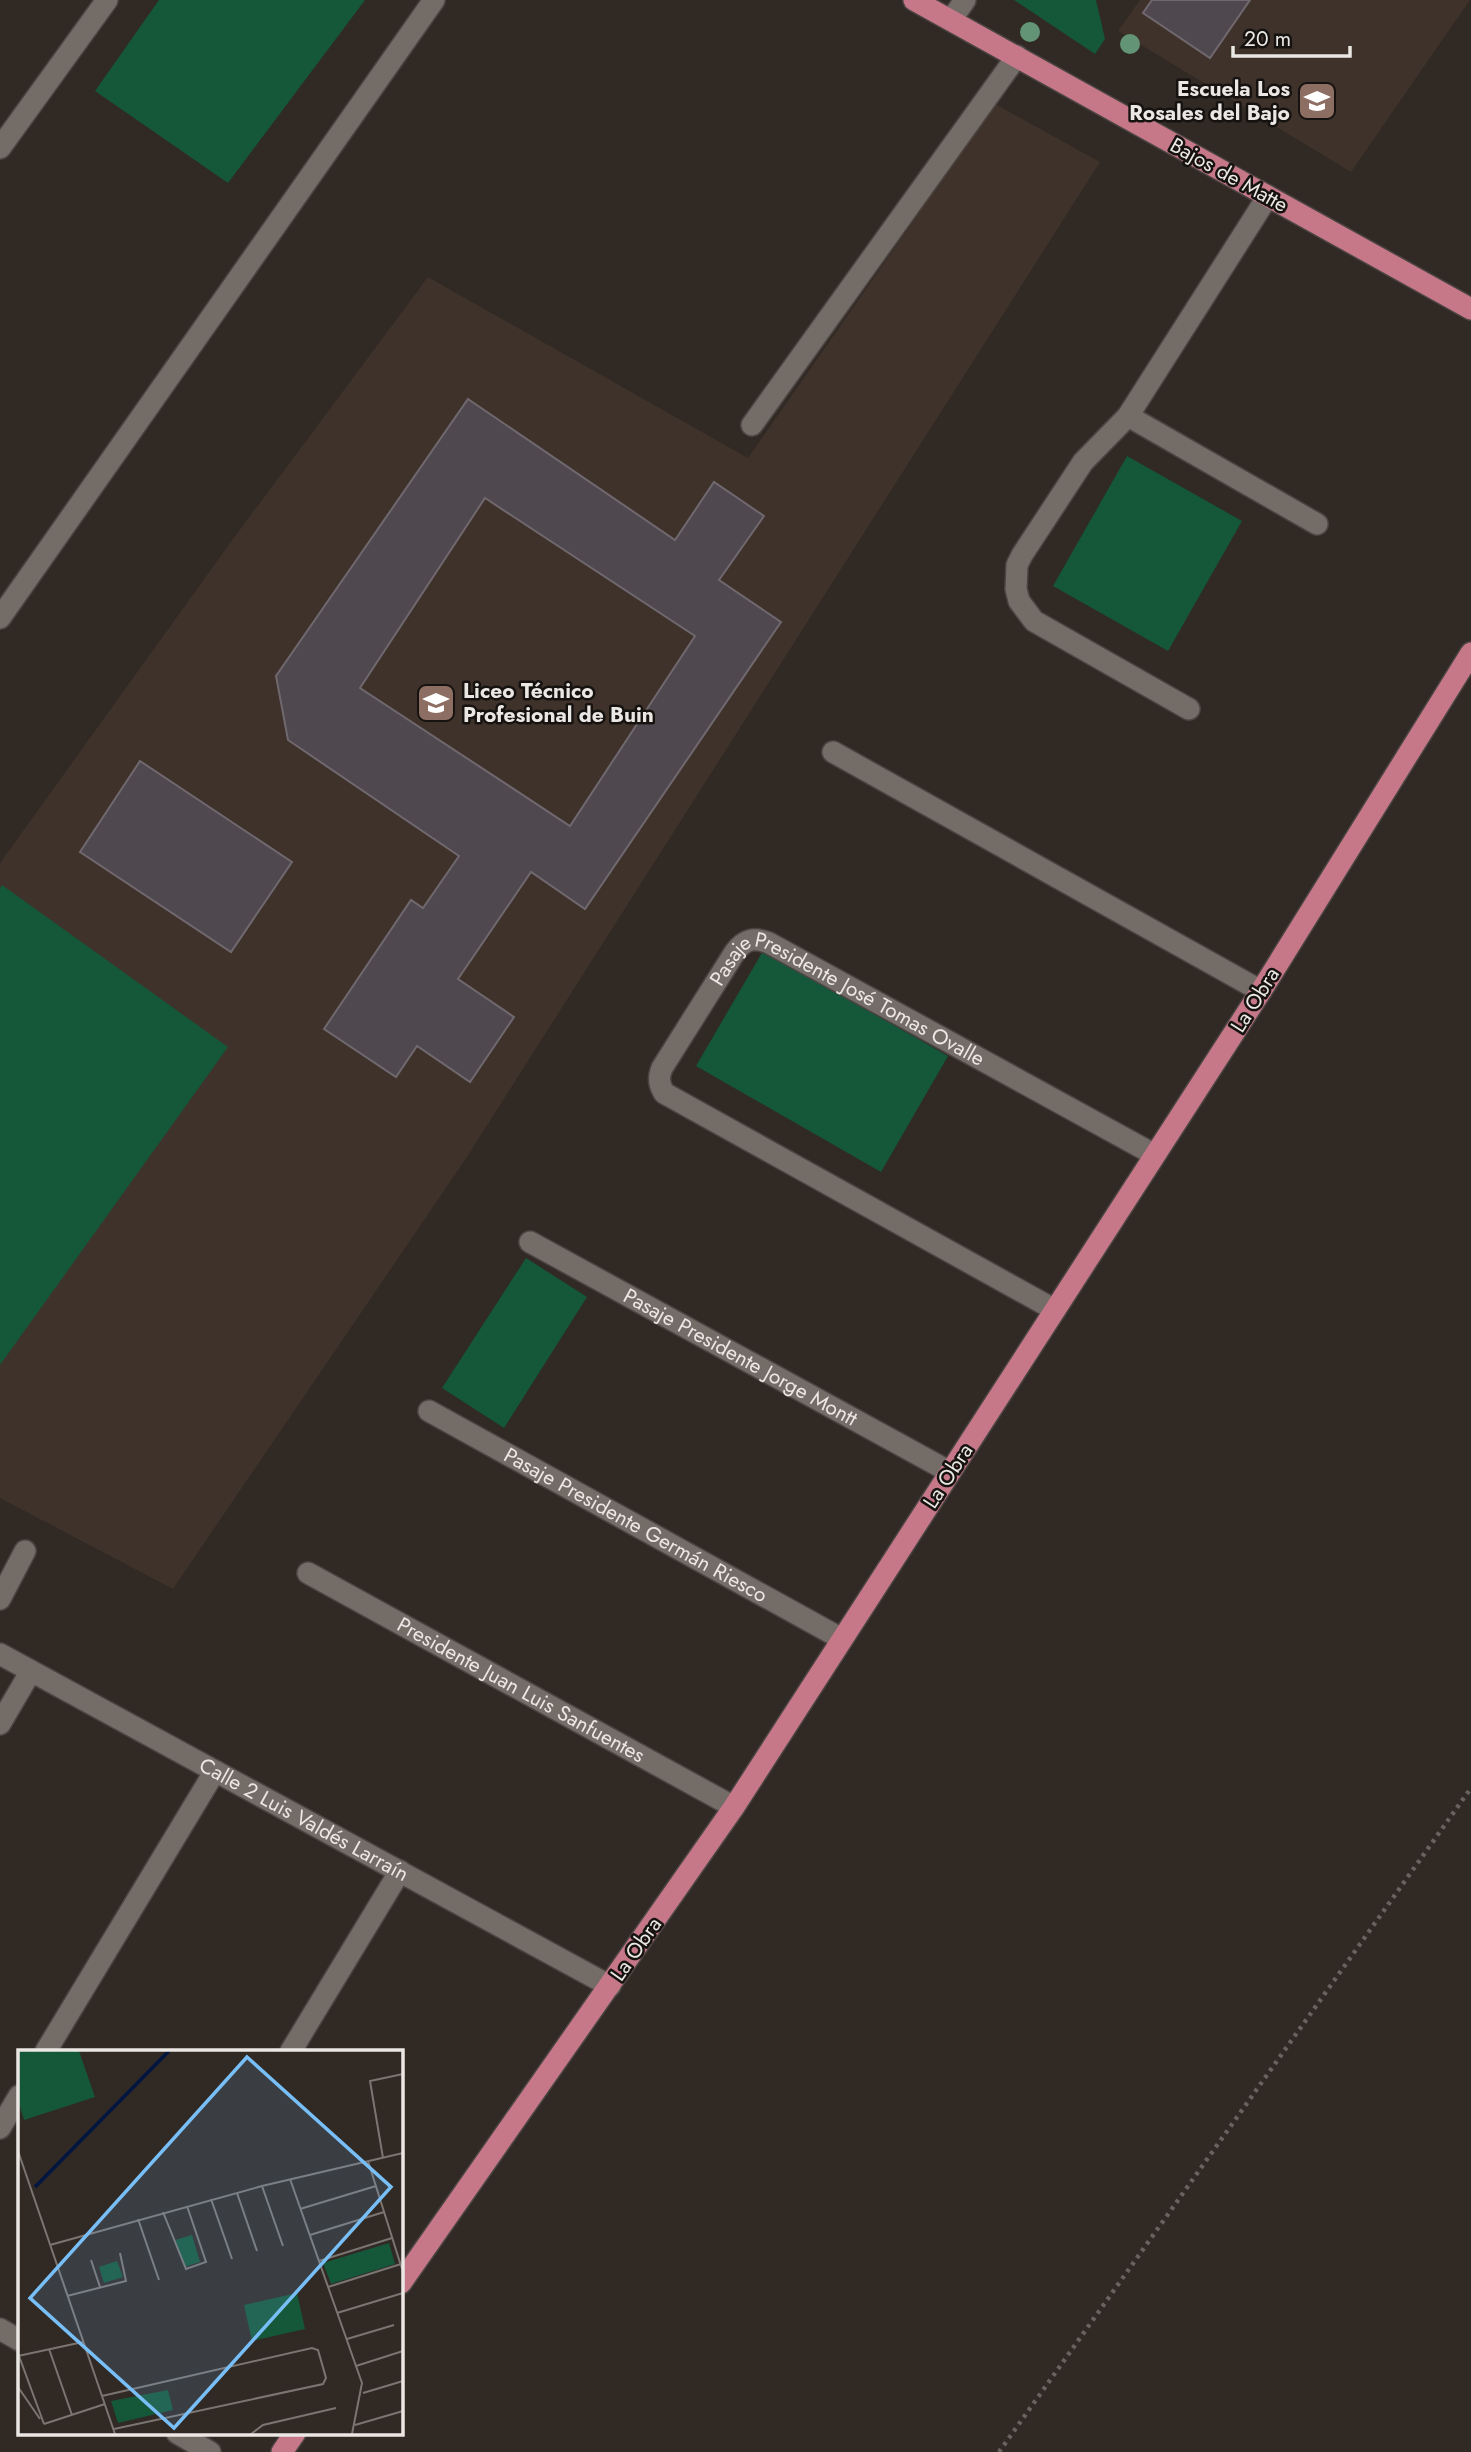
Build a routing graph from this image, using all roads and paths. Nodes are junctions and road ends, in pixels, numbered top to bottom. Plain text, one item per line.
1 (107, 0) edge
2 (434, 0) edge
3 (914, 0) edge
4 (965, 0) edge
5 (951, 20) junction
6 (1017, 57) junction
7 (0, 148) edge
8 (1268, 196) junction
9 (1471, 309) edge
10 (1128, 416) junction
11 (752, 425) dead end
12 (1317, 524) dead end
13 (0, 618) edge
14 (1471, 653) edge
15 (1189, 709) dead end
16 (833, 752) dead end
17 (1261, 991) junction
18 (1155, 1155) junction
19 (530, 1242) dead end
20 (1055, 1310) junction
21 (429, 1411) dead end
22 (950, 1472) junction
23 (25, 1551) dead end
24 (307, 1573) dead end
25 (0, 1599) edge
26 (842, 1639) junction
27 (0, 1654) edge
28 (31, 1671) junction
29 (0, 1724) edge
30 (215, 1771) junction
31 (1471, 1788) edge
32 (734, 1807) junction
33 (400, 1871) junction
34 (610, 1986) junction
35 (47, 2050) edge
36 (292, 2050) edge
37 (18, 2098) edge
38 (0, 2128) edge
39 (402, 2282) edge
40 (0, 2329) edge
41 (18, 2339) edge
42 (179, 2434) edge
43 (294, 2434) edge
44 (210, 2452) edge
45 (282, 2452) edge
46 (999, 2452) edge

1 - 7 street
2 - 13 street
3 - 5 main road, Bajos de Matte
4 - 5 street
5 - 6 main road, Bajos de Matte
6 - 8 main road, Bajos de Matte
6 - 11 street
8 - 9 main road, Bajos de Matte
8 - 10 street
10 - 12 street
10 - 15 street
14 - 17 main road, La Obra
16 - 17 street
17 - 18 main road, La Obra
18 - 20 main road, La Obra
18 - 20 street, Pasaje Presidente José Tomas Ovalle
19 - 22 street, Pasaje Presidente Jorge Montt
20 - 22 main road, La Obra
21 - 26 street, Pasaje Presidente Germán Riesco
22 - 26 main road, La Obra
23 - 25 street
24 - 32 street, Presidente Juan Luis Sanfuentes
26 - 32 main road, La Obra
27 - 28 street, Calle 2 Luis Valdés Larraín
28 - 29 street
28 - 30 street, Calle 2 Luis Valdés Larraín
30 - 33 street, Calle 2 Luis Valdés Larraín
30 - 35 street
31 - 46 path
32 - 34 main road, La Obra
33 - 34 street, Calle 2 Luis Valdés Larraín
33 - 36 street
34 - 39 main road, La Obra
37 - 38 street
40 - 41 street
42 - 44 street
43 - 45 main road

